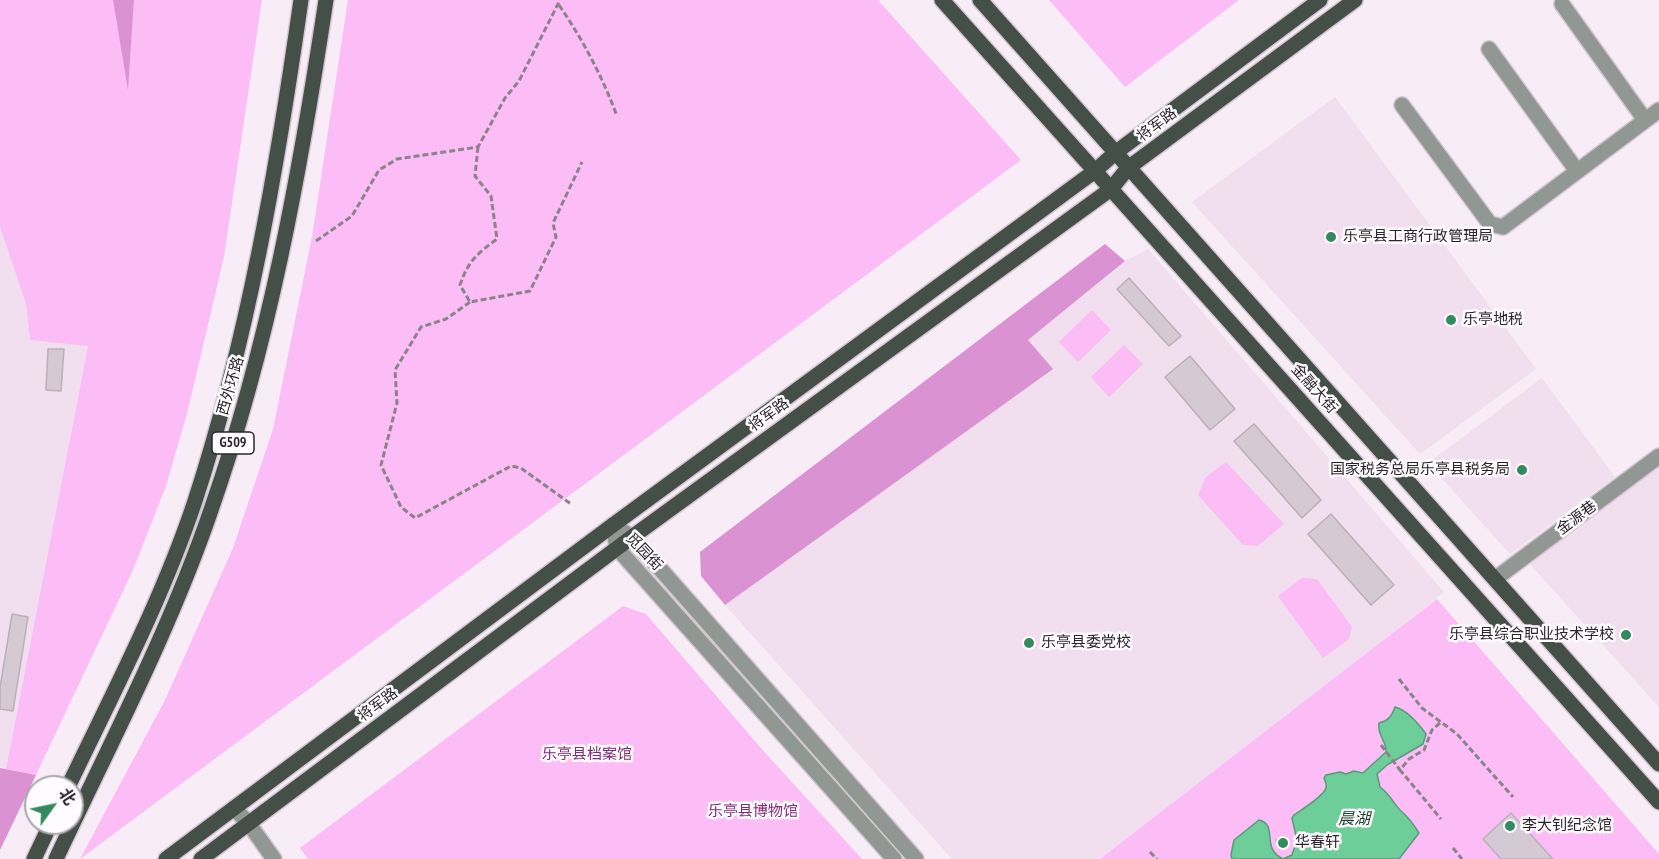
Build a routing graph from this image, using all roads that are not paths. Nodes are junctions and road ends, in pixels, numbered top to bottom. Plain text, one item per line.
1 (301, 0) edge
2 (326, 0) edge
3 (942, 0) edge
4 (980, 0) edge
5 (1320, 0) edge
6 (1355, 0) edge
7 (1562, 4) dead end
8 (1489, 49) dead end
9 (1402, 105) dead end
10 (1659, 110) edge
11 (1645, 120) junction
12 (1116, 153) junction
13 (1128, 168) junction
14 (1095, 171) junction
15 (1577, 171) junction
16 (1111, 189) junction
17 (1659, 456) edge
18 (613, 525) junction
19 (632, 537) junction
20 (617, 548) junction
21 (1495, 579) junction
22 (1659, 764) edge
23 (74, 775) edge
24 (1659, 802) edge
25 (234, 808) junction
26 (249, 824) junction
27 (45, 835) edge
28 (34, 859) edge
29 (56, 859) edge
30 (166, 859) edge
31 (201, 859) edge
32 (274, 859) edge
33 (894, 859) edge
34 (916, 859) edge

1 - 23 main road, 西外环路 / G509
2 - 29 main road, 西外环路 / G509
3 - 14 main road, 金融大街
4 - 12 main road, 金融大街
5 - 12 main road, 将军路
6 - 13 main road, 将军路
7 - 11 street
8 - 15 street
9 - 15 street
10 - 11 street
11 - 15 street
12 - 13 main road, 金融大街
12 - 14 main road, 将军路
13 - 16 main road, 将军路
13 - 21 main road, 金融大街
14 - 16 main road, 金融大街
14 - 18 main road, 将军路
16 - 19 main road, 将军路
16 - 24 main road, 金融大街
17 - 21 street, 金源巷
18 - 19 street, 觅园街
18 - 20 street, 觅园街
18 - 25 main road, 将军路
19 - 20 main road, 将军路
19 - 34 street, 觅园街
20 - 26 main road, 将军路
20 - 33 street, 觅园街
21 - 22 main road, 金融大街
25 - 26 street
25 - 30 main road, 将军路
26 - 31 main road, 将军路
26 - 32 street
27 - 28 main road

